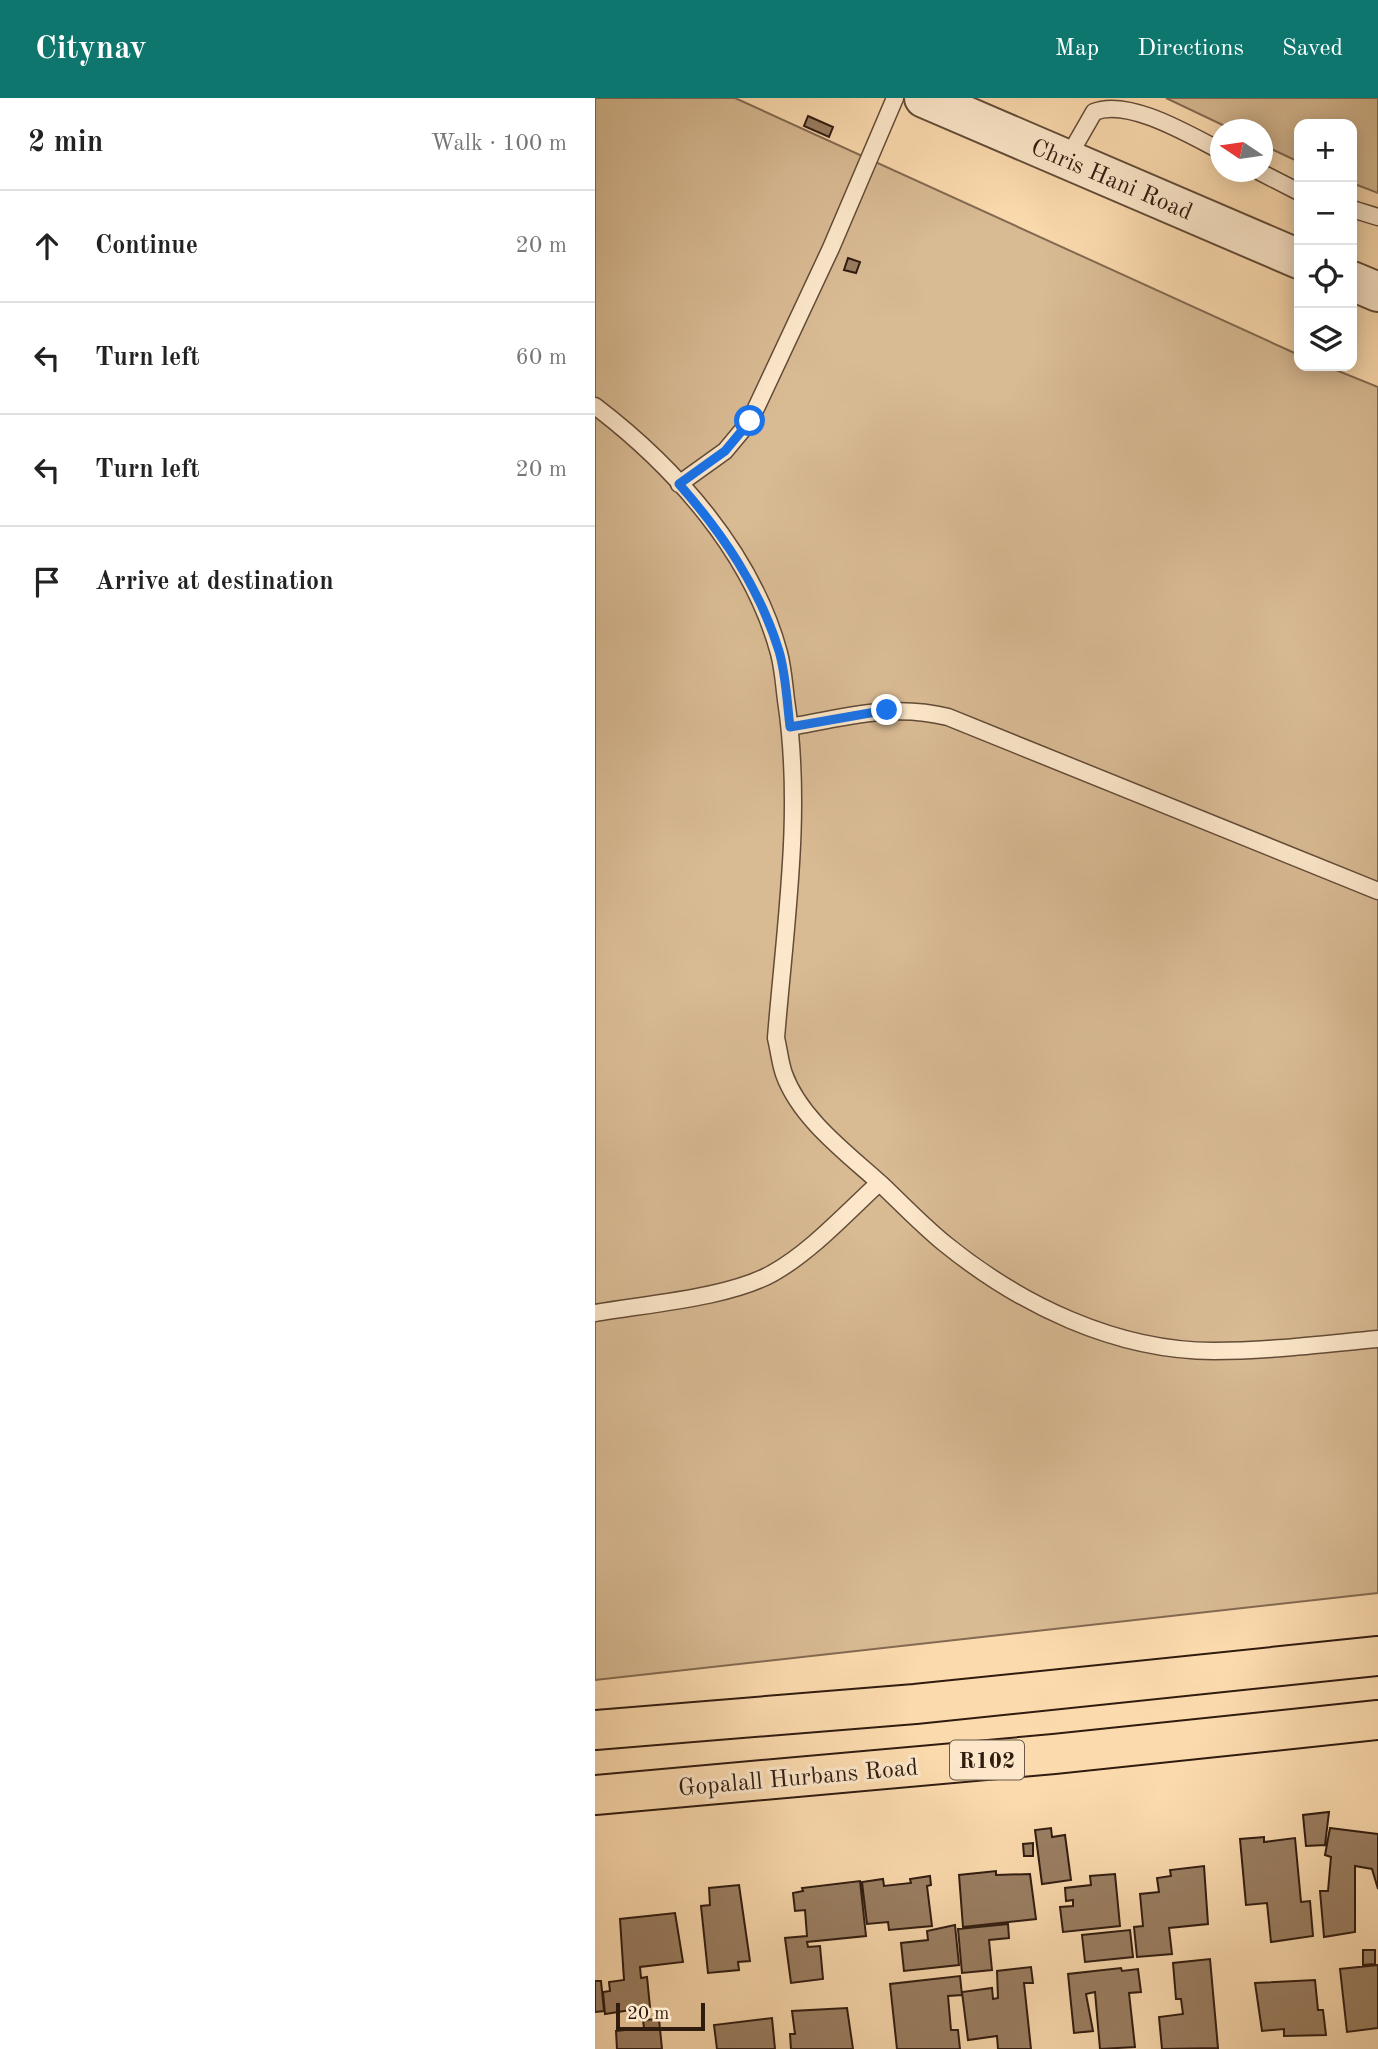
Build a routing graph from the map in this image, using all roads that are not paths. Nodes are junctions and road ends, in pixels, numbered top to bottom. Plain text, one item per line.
1 (895, 98) edge
2 (924, 98) edge
3 (1210, 146) edge
4 (1067, 159) junction
5 (1273, 179) edge
6 (1294, 189) edge
7 (1357, 211) edge
8 (1378, 217) edge
9 (1294, 257) edge
10 (595, 406) edge
11 (679, 484) junction
12 (790, 727) junction
13 (1378, 891) edge
14 (879, 1182) junction
15 (595, 1313) edge
16 (1378, 1339) edge
17 (1378, 1656) edge
18 (1378, 1720) edge
19 (595, 1730) edge
20 (595, 1795) edge

1 - 11 lane
2 - 4 street, Chris Hani Road
3 - 4 lane
4 - 9 street, Chris Hani Road
5 - 6 lane
7 - 8 lane
10 - 11 lane
11 - 12 lane
12 - 13 lane
12 - 14 lane
14 - 15 lane
14 - 16 lane
17 - 19 highway
18 - 20 highway, Gopalall Hurbans Road / R102

